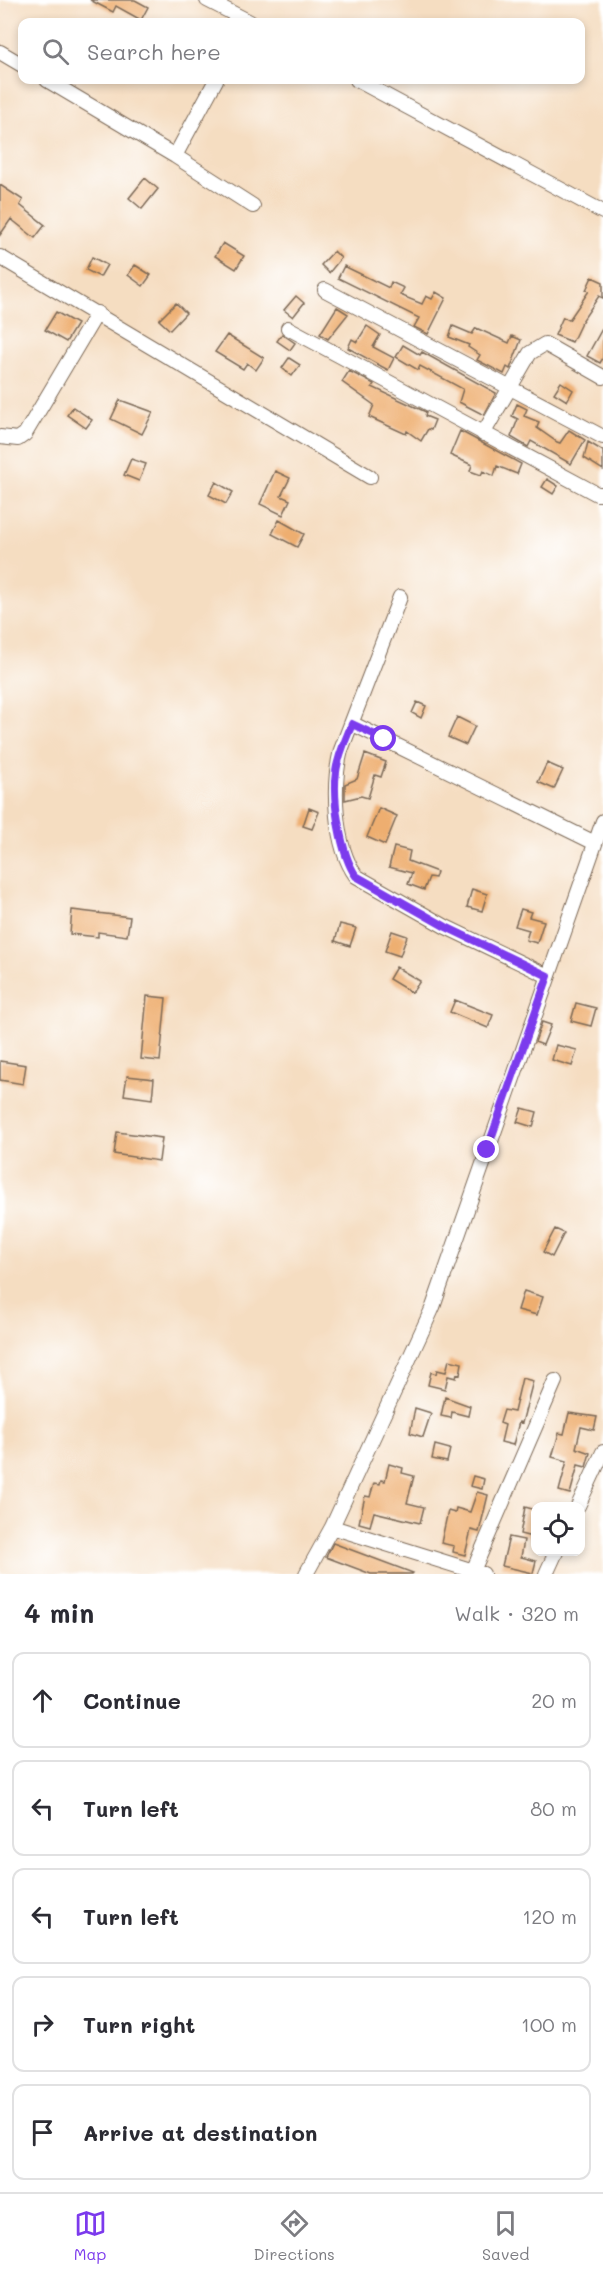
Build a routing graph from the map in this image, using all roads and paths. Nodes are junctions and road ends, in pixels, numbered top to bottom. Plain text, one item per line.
1 (207, 0) edge
2 (241, 18) edge
3 (0, 52) edge
4 (18, 63) edge
5 (54, 84) edge
6 (214, 84) edge
7 (364, 84) edge
8 (175, 156) junction
9 (253, 206) dead end
10 (603, 212) edge
11 (0, 257) edge
12 (325, 290) dead end
13 (97, 313) junction
14 (288, 328) dead end
15 (603, 377) edge
16 (510, 388) junction
17 (483, 434) junction
18 (0, 437) edge
19 (603, 437) edge
20 (370, 477) dead end
21 (603, 494) edge
22 (400, 597) dead end
23 (352, 724) junction
24 (603, 821) edge
25 (595, 843) junction
26 (548, 976) junction
27 (555, 1381) dead end
28 (603, 1452) edge
29 (580, 1502) edge
30 (332, 1527) junction
31 (554, 1556) edge
32 (478, 1573) edge
33 (306, 1574) edge
34 (546, 1574) edge

1 - 2 street
3 - 4 street
5 - 8 street
6 - 8 street
7 - 10 street
8 - 9 street
11 - 13 street
12 - 16 street
13 - 18 street
13 - 20 street
14 - 17 street
15 - 16 street
16 - 17 street
16 - 19 street
17 - 21 street
22 - 23 street
23 - 25 street
23 - 26 street
24 - 25 street
25 - 26 street
26 - 30 street
27 - 32 street
28 - 29 street
30 - 32 street
30 - 33 street
31 - 34 street

